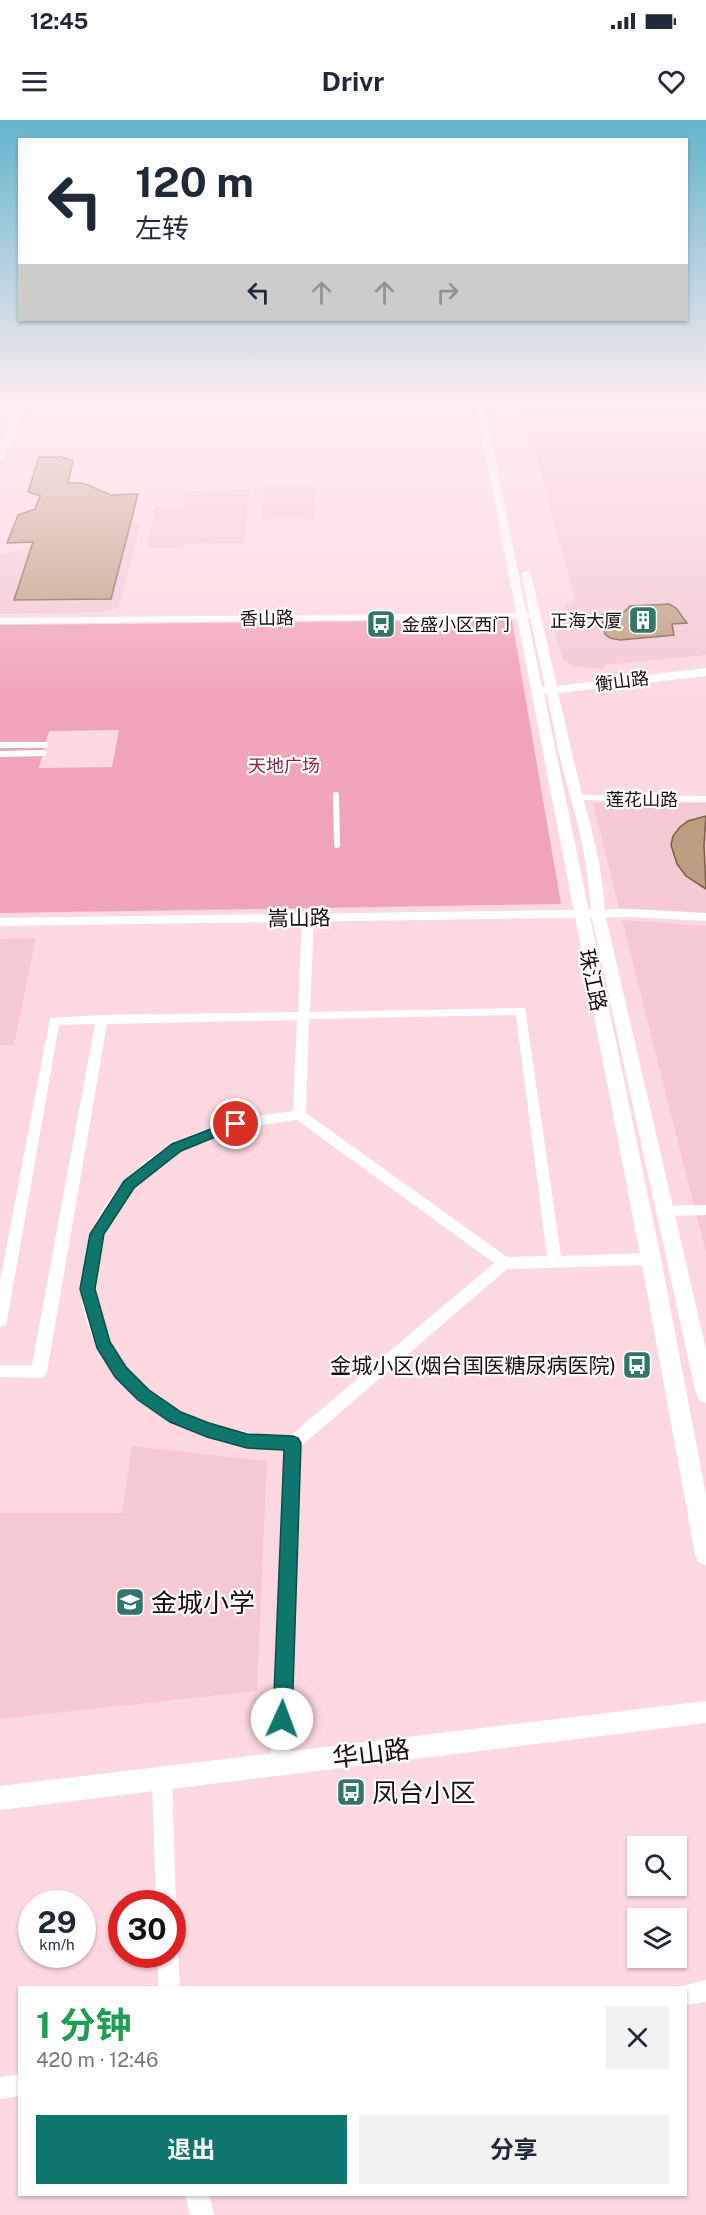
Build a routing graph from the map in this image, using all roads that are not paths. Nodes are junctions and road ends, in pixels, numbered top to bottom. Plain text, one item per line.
1 (499, 503) edge
2 (525, 568) dead end
3 (521, 615) junction
4 (534, 615) junction
5 (0, 621) edge
6 (706, 672) edge
7 (706, 681) edge
8 (545, 695) junction
9 (0, 745) edge
10 (45, 745) dead end
11 (43, 753) dead end
12 (0, 754) edge
13 (336, 795) dead end
14 (579, 798) junction
15 (706, 799) edge
16 (337, 845) dead end
17 (589, 914) junction
18 (706, 917) edge
19 (308, 918) junction
20 (0, 922) edge
21 (305, 1014) junction
22 (102, 1019) junction
23 (299, 1115) junction
24 (706, 1210) edge
25 (667, 1211) junction
26 (651, 1259) junction
27 (555, 1261) junction
28 (504, 1263) junction
29 (0, 1321) edge
30 (0, 1371) edge
31 (706, 1394) edge
32 (293, 1443) junction
33 (706, 1554) edge
34 (706, 1712) edge
35 (280, 1765) junction
36 (162, 1779) junction
37 (0, 1798) edge
38 (166, 1890) edge
39 (168, 1968) edge
40 (169, 1986) edge
41 (706, 1991) edge
42 (687, 1995) edge
43 (18, 2085) edge
44 (0, 2088) edge
45 (197, 2196) edge
46 (202, 2215) edge

1 - 3 main road, 珠江路
2 - 4 main road
3 - 4 street, 香山路
3 - 5 street, 香山路
3 - 8 main road, 珠江路
4 - 8 main road
6 - 8 main road, 衡山路
7 - 8 main road, 衡山路
8 - 14 main road
8 - 17 main road, 珠江路
9 - 10 street
11 - 12 street
13 - 16 street
14 - 15 street, 莲花山路
14 - 17 main road
17 - 18 street, 嵩山路
17 - 19 street, 嵩山路
17 - 25 main road
17 - 26 main road, 珠江路
19 - 20 street, 嵩山路
19 - 21 street
21 - 22 street
21 - 23 street
21 - 27 street
22 - 29 street
22 - 30 street
23 - 28 street
23 - 32 street
24 - 25 street
25 - 31 main road
26 - 27 street
26 - 33 main road, 珠江路
27 - 28 street
28 - 32 street
32 - 35 street
34 - 35 street, 华山路
35 - 36 street, 华山路
36 - 37 street, 华山路
36 - 38 street
39 - 40 street
41 - 42 street
43 - 44 street
45 - 46 street

